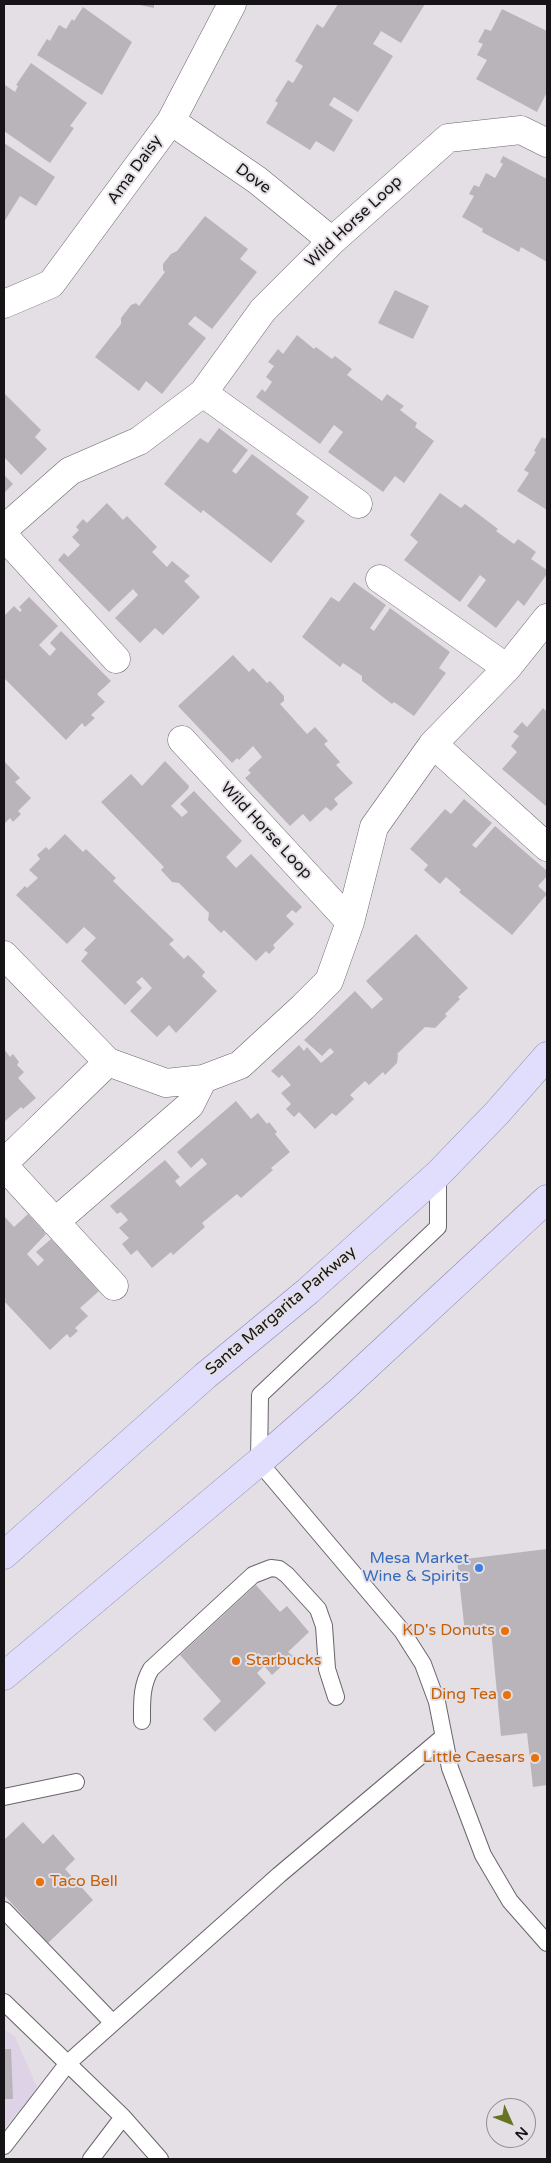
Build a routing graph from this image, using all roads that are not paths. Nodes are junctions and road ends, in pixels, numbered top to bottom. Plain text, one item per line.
1 (232, 4) edge
2 (171, 121) junction
3 (547, 143) edge
4 (332, 241) junction
5 (4, 304) edge
6 (203, 392) junction
7 (358, 504) dead end
8 (4, 530) edge
9 (4, 536) edge
10 (380, 579) dead end
11 (547, 618) edge
12 (116, 659) dead end
13 (506, 668) junction
14 (182, 740) dead end
15 (433, 744) junction
16 (547, 847) edge
17 (350, 922) junction
18 (4, 955) edge
19 (547, 1056) edge
20 (108, 1062) junction
21 (203, 1079) junction
22 (4, 1165) edge
23 (438, 1174) junction
24 (547, 1199) edge
25 (55, 1222) junction
26 (114, 1286) dead end
27 (259, 1462) junction
28 (4, 1555) edge
29 (4, 1676) edge
30 (336, 1697) dead end
31 (142, 1721) dead end
32 (442, 1737) junction
33 (76, 1782) dead end
34 (4, 1797) edge
35 (4, 1910) edge
36 (547, 1943) edge
37 (4, 2002) edge
38 (113, 2023) junction
39 (68, 2063) junction
40 (123, 2117) junction
41 (4, 2146) edge
42 (91, 2159) edge
43 (160, 2159) edge

1 - 2 street, Ama Daisy
2 - 4 street, Dove
2 - 5 street, Ama Daisy
3 - 4 street, Wild Horse Loop
4 - 6 street, Wild Horse Loop
6 - 7 street
6 - 8 street, Wild Horse Loop
9 - 12 street
10 - 13 street
11 - 13 street
13 - 15 street
14 - 17 street, Wild Horse Loop
15 - 16 street
15 - 17 street
17 - 21 street
18 - 20 street
19 - 23 main road, Santa Margarita Parkway
20 - 21 street
20 - 22 street
21 - 25 street
22 - 25 street
23 - 27 lane
23 - 28 main road, Santa Margarita Parkway
24 - 27 main road
25 - 26 street
27 - 29 main road
27 - 32 lane
30 - 31 lane
32 - 36 lane
32 - 38 lane
33 - 34 lane
35 - 38 lane
37 - 39 lane
38 - 39 lane
39 - 40 lane
39 - 41 lane
40 - 42 lane
40 - 43 lane

